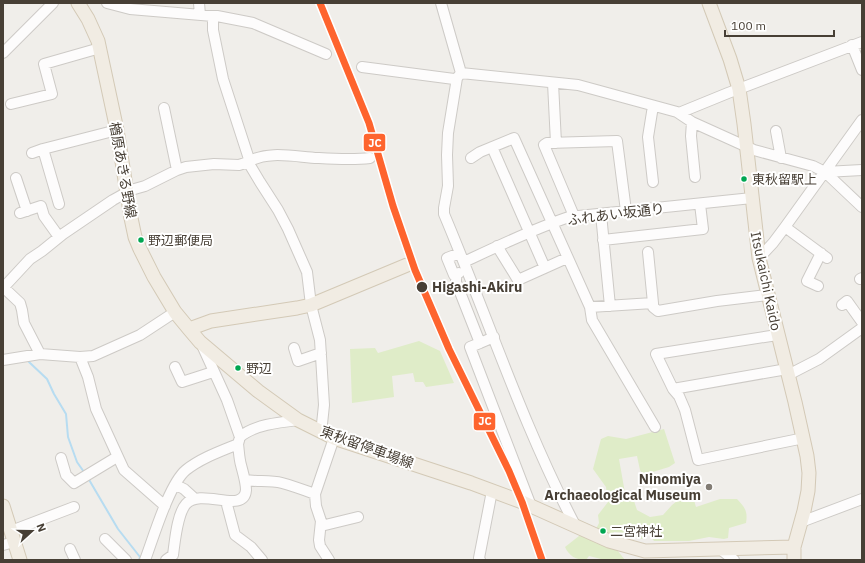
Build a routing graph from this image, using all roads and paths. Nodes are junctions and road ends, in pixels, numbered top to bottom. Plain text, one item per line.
1 (53, 3) edge
2 (78, 3) edge
3 (107, 3) edge
4 (199, 3) edge
5 (441, 3) edge
6 (709, 3) edge
7 (200, 15) junction
8 (213, 16) junction
9 (857, 44) edge
10 (100, 48) junction
11 (3, 53) edge
12 (326, 54) dead end
13 (362, 67) dead end
14 (862, 70) edge
15 (459, 76) junction
16 (553, 83) junction
17 (739, 89) junction
18 (11, 104) dead end
19 (653, 106) junction
20 (164, 108) dead end
21 (679, 114) junction
22 (862, 120) edge
23 (692, 122) junction
24 (117, 130) junction
25 (776, 131) dead end
26 (556, 143) junction
27 (747, 146) junction
28 (492, 147) junction
29 (43, 149) junction
30 (32, 153) dead end
31 (370, 158) dead end
32 (471, 158) dead end
33 (782, 158) junction
34 (248, 162) junction
35 (177, 170) junction
36 (862, 170) edge
37 (825, 172) junction
38 (695, 177) dead end
39 (16, 178) dead end
40 (653, 182) dead end
41 (127, 192) junction
42 (752, 198) junction
43 (59, 204) dead end
44 (700, 204) junction
45 (862, 207) edge
46 (626, 211) junction
47 (601, 214) junction
48 (574, 216) junction
49 (552, 223) junction
50 (785, 227) junction
51 (529, 233) junction
52 (59, 237) junction
53 (603, 240) junction
54 (497, 246) junction
55 (648, 252) dead end
56 (567, 258) junction
57 (759, 258) junction
58 (464, 262) junction
59 (408, 266) dead end
60 (545, 268) junction
61 (456, 274) junction
62 (818, 286) dead end
63 (3, 287) edge
64 (767, 295) junction
65 (653, 303) junction
66 (311, 304) junction
67 (842, 305) dead end
68 (610, 306) junction
69 (590, 307) junction
70 (175, 312) junction
71 (862, 322) edge
72 (862, 328) edge
73 (189, 329) junction
74 (777, 335) junction
75 (494, 338) junction
76 (200, 342) junction
77 (480, 343) junction
78 (294, 348) dead end
79 (321, 353) junction
80 (40, 354) junction
81 (80, 357) junction
82 (3, 360) edge
83 (175, 367) dead end
84 (213, 372) junction
85 (787, 372) junction
86 (673, 388) junction
87 (298, 420) junction
88 (655, 427) dead end
89 (320, 431) junction
90 (334, 438) junction
91 (804, 438) junction
92 (239, 441) junction
93 (117, 457) junction
94 (61, 458) dead end
95 (245, 480) junction
96 (176, 485) junction
97 (492, 491) junction
98 (315, 494) junction
99 (195, 499) junction
100 (862, 499) edge
101 (226, 501) junction
102 (3, 506) edge
103 (165, 506) junction
104 (531, 506) junction
105 (74, 507) dead end
106 (358, 517) dead end
107 (801, 522) junction
108 (575, 525) junction
109 (321, 526) junction
110 (9, 539) edge
111 (105, 539) dead end
112 (70, 549) dead end
113 (720, 549) junction
114 (794, 554) edge
115 (646, 556) edge
116 (20, 560) edge
117 (75, 560) edge
118 (126, 560) edge
119 (145, 560) edge
120 (166, 560) edge
121 (262, 560) edge
122 (329, 560) edge
123 (480, 560) edge
124 (734, 560) edge

1 - 11 street
2 - 10 main road, 楢原あきる野線
3 - 7 street
4 - 7 street
5 - 15 street
6 - 17 main road, Itsukaichi Kaido
7 - 8 street
8 - 12 street
8 - 34 street
9 - 14 street
9 - 17 street
10 - 18 street
10 - 24 main road, 楢原あきる野線
13 - 15 street
15 - 16 street
15 - 58 street
16 - 19 street
16 - 26 street
17 - 21 street
17 - 27 main road, Itsukaichi Kaido
19 - 21 street
19 - 40 street
20 - 35 street
21 - 23 street
22 - 37 street
23 - 27 street
23 - 38 street
24 - 29 street
24 - 41 main road, 楢原あきる野線
25 - 33 street
26 - 46 street
26 - 48 street
27 - 33 street
27 - 42 main road, Itsukaichi Kaido
28 - 32 street
28 - 49 street
28 - 51 street
29 - 30 street
29 - 43 street
31 - 34 street
33 - 37 street
34 - 35 street
34 - 66 street
35 - 41 street
36 - 37 street
37 - 45 street
37 - 50 street
39 - 52 street
41 - 52 street
41 - 70 main road, 楢原あきる野線
42 - 44 street, ふれあい坂通り
42 - 57 main road, Itsukaichi Kaido
44 - 46 street, ふれあい坂通り
44 - 53 street
46 - 47 street, ふれあい坂通り
47 - 48 street, ふれあい坂通り
47 - 53 street
48 - 49 street, ふれあい坂通り
49 - 51 street, ふれあい坂通り
49 - 56 street
50 - 57 street
50 - 62 street
51 - 54 street, ふれあい坂通り
51 - 60 street
52 - 63 street
53 - 68 street
54 - 58 street, ふれあい坂通り
54 - 60 street
55 - 65 street
56 - 60 street
56 - 69 street
57 - 64 main road, Itsukaichi Kaido
58 - 61 street
58 - 61 street
58 - 75 street
59 - 66 main road
61 - 77 street
63 - 80 street
64 - 65 street
64 - 74 main road, Itsukaichi Kaido
65 - 68 street
66 - 73 main road
66 - 79 street
67 - 71 street
68 - 69 street
69 - 88 street
70 - 73 main road, 楢原あきる野線
70 - 81 street
72 - 85 street
73 - 76 main road, 東秋留停車場線
74 - 85 main road, Itsukaichi Kaido
74 - 86 street
75 - 77 street
75 - 108 street
76 - 84 street
76 - 87 main road, 東秋留停車場線
77 - 104 street
78 - 79 street
79 - 89 street
80 - 81 street
80 - 82 street
81 - 93 street
83 - 84 street
84 - 92 street
85 - 86 street
85 - 91 main road, Itsukaichi Kaido
86 - 91 street
87 - 89 main road, 東秋留停車場線
87 - 92 street
89 - 90 main road, 東秋留停車場線
90 - 97 main road, 東秋留停車場線
90 - 98 street
91 - 107 main road, Itsukaichi Kaido
92 - 95 street
92 - 96 street
93 - 94 street
93 - 103 street
95 - 98 street
95 - 101 street
96 - 99 street
96 - 103 street
97 - 104 main road, 東秋留停車場線
97 - 123 street
98 - 109 street
99 - 101 street
99 - 120 street
100 - 107 street
101 - 121 street
102 - 110 main road
103 - 119 street
104 - 108 main road, 東秋留停車場線
105 - 110 street
106 - 109 street
107 - 114 main road, Itsukaichi Kaido
108 - 115 main road, 東秋留停車場線
109 - 122 street
110 - 116 main road
111 - 118 street
112 - 117 street
113 - 114 main road, 東秋留停車場線
113 - 115 main road, 東秋留停車場線
113 - 124 street

